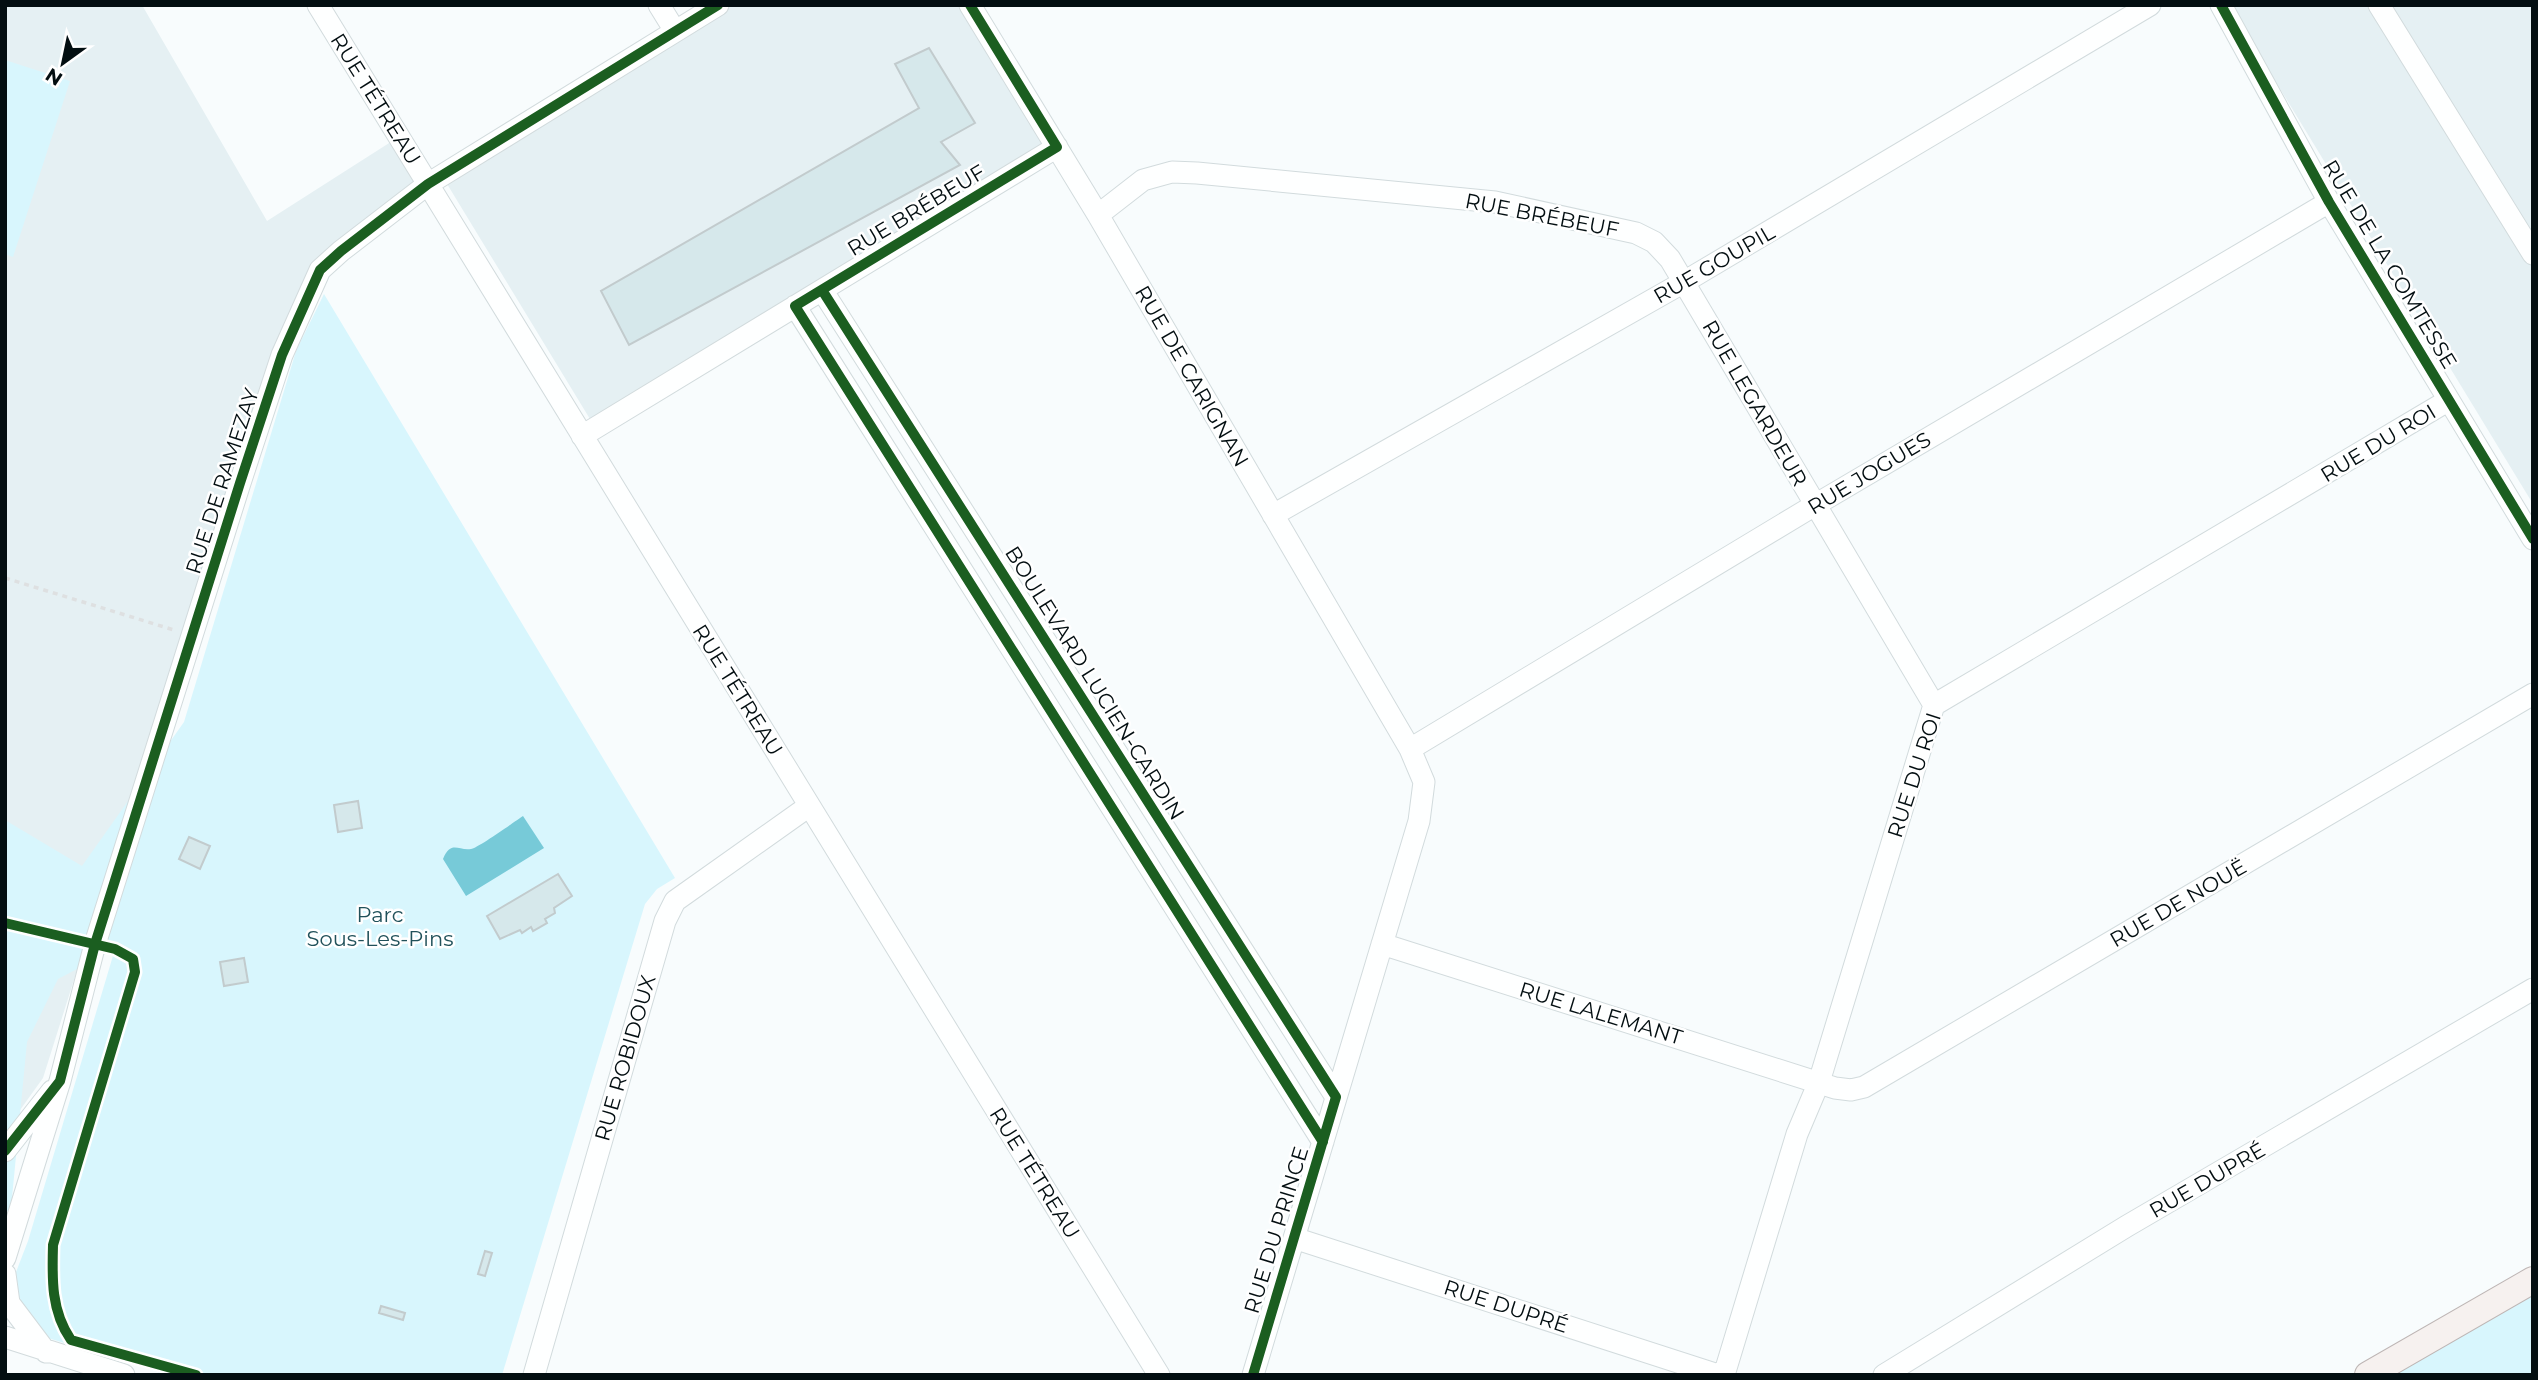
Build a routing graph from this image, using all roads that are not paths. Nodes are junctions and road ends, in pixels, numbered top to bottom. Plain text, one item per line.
1 (318, 5) edge
2 (659, 5) edge
3 (718, 5) edge
4 (970, 5) edge
5 (2150, 5) edge
6 (2221, 5) edge
7 (2379, 5) edge
8 (675, 31) junction
9 (1057, 147) junction
10 (428, 184) junction
11 (2329, 202) junction
12 (1098, 215) junction
13 (2533, 254) edge
14 (1684, 282) junction
15 (822, 290) junction
16 (795, 306) junction
17 (2449, 400) junction
18 (582, 436) junction
19 (956, 500) junction
20 (1815, 505) junction
21 (1273, 515) junction
22 (929, 518) junction
23 (2533, 539) edge
24 (2533, 694) edge
25 (1081, 696) junction
26 (1934, 705) junction
27 (1052, 713) junction
28 (1410, 748) junction
29 (810, 806) junction
30 (1191, 870) junction
31 (1163, 887) junction
32 (1382, 944) junction
33 (2533, 989) edge
34 (60, 1081) junction
35 (1819, 1082) junction
36 (1336, 1097) junction
37 (1323, 1142) junction
38 (5, 1151) edge
39 (1294, 1238) junction
40 (5, 1258) edge
41 (5, 1274) edge
42 (2533, 1280) edge
43 (5, 1337) edge
44 (46, 1352) junction
45 (124, 1375) edge
46 (534, 1375) edge
47 (1159, 1375) edge
48 (1253, 1375) edge
49 (1718, 1375) edge
50 (1724, 1375) edge
51 (1884, 1375) edge
52 (2368, 1375) edge

1 - 10 street, RUE TÉTREAU
2 - 8 street
3 - 8 street, RUE DE RAMEZAY
4 - 9 street, RUE DE CARIGNAN
5 - 14 street, RUE GOUPIL
6 - 11 street, RUE DE LA COMTESSE
7 - 13 street
8 - 10 street, RUE DE RAMEZAY
9 - 12 street, RUE DE CARIGNAN
9 - 15 street, RUE BRÉBEUF
10 - 18 street, RUE TÉTREAU
10 - 34 street, RUE DE RAMEZAY
11 - 17 street, RUE DE LA COMTESSE
11 - 20 street, RUE JOGUES
12 - 14 street, RUE BRÉBEUF
12 - 21 street, RUE DE CARIGNAN
14 - 20 street, RUE LEGARDEUR
14 - 21 street, RUE GOUPIL
15 - 16 street, RUE BRÉBEUF
15 - 19 street, BOULEVARD LUCIEN-CARDIN
16 - 18 street, RUE BRÉBEUF
16 - 22 street
17 - 23 street, RUE DE LA COMTESSE
17 - 26 street, RUE DU ROI
18 - 29 street, RUE TÉTREAU
19 - 22 street
19 - 25 street, BOULEVARD LUCIEN-CARDIN
20 - 26 street, RUE LEGARDEUR
20 - 28 street, RUE JOGUES
21 - 28 street, RUE DE CARIGNAN
22 - 27 street
24 - 35 street, RUE DE NOUË
25 - 27 street, BOULEVARD LUCIEN-CARDIN
25 - 30 street, BOULEVARD LUCIEN-CARDIN
26 - 35 street, RUE DU ROI
27 - 31 street
28 - 32 street, RUE DU PRINCE
29 - 46 street, RUE ROBIDOUX
29 - 47 street, RUE TÉTREAU
30 - 31 street
30 - 36 street, BOULEVARD LUCIEN-CARDIN
31 - 37 street
32 - 35 street, RUE LALEMANT
32 - 36 street, RUE DU PRINCE
33 - 51 street, RUE DUPRÉ
34 - 38 street, RUE DE RAMEZAY
34 - 40 street
35 - 50 street, RUE DU ROI
36 - 37 street, RUE DU PRINCE
37 - 39 street, RUE DU PRINCE
39 - 48 street, RUE DU PRINCE
39 - 49 street, RUE DUPRÉ
41 - 44 street
42 - 52 main road
43 - 44 street
44 - 45 street

